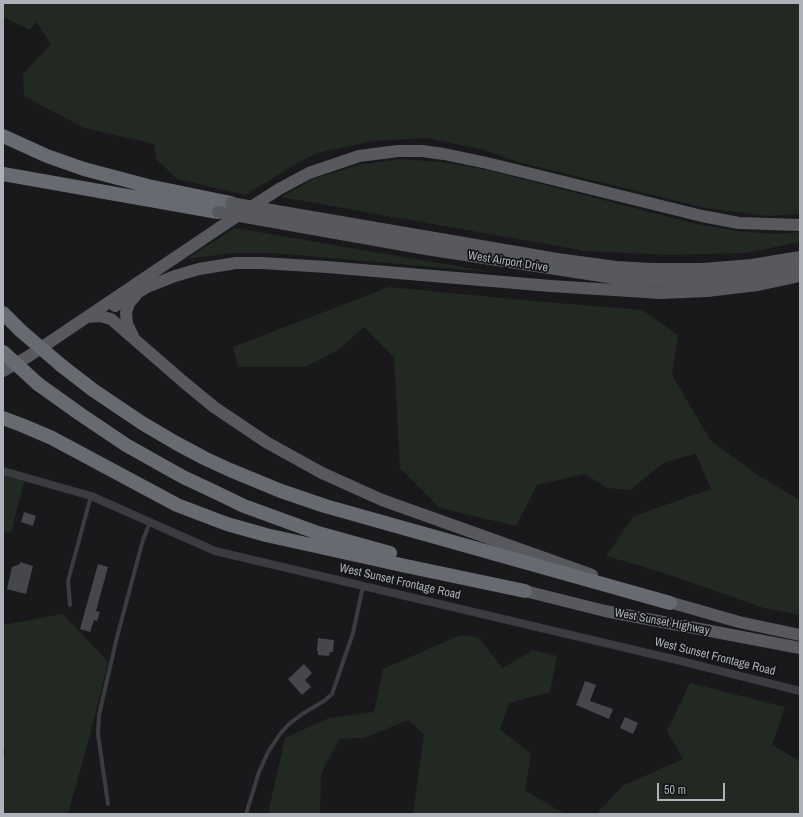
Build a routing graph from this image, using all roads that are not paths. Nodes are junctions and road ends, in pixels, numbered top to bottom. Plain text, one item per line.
1 (3, 136) edge
2 (3, 174) edge
3 (231, 203) joint
4 (218, 212) joint
5 (800, 225) edge
6 (800, 257) edge
7 (800, 268) edge
8 (800, 276) edge
9 (139, 292) junction
10 (3, 313) edge
11 (100, 316) junction
12 (86, 317) junction
13 (139, 343) junction
14 (3, 352) edge
15 (3, 371) edge
16 (3, 378) edge
17 (3, 418) edge
18 (3, 471) edge
19 (91, 496) junction
20 (151, 522) junction
21 (363, 586) junction
22 (525, 591) junction
23 (670, 602) junction
24 (70, 605) dead end
25 (800, 635) edge
26 (800, 648) edge
27 (800, 691) edge
28 (108, 804) dead end
29 (246, 814) edge

1 - 3 highway
2 - 4 highway
3 - 6 main road, West Airport Drive, bridge
4 - 7 main road, West Airport Drive, bridge
5 - 12 main road
8 - 9 main road
9 - 11 main road
9 - 13 main road
10 - 23 highway, bridge
11 - 12 main road
11 - 13 main road
11 - 16 main road
12 - 15 main road
13 - 23 main road, West Sunset Highway
14 - 22 highway, bridge
17 - 22 highway
18 - 19 street, West Sunset Frontage Road
19 - 20 street, West Sunset Frontage Road
19 - 24 lane
20 - 21 street, West Sunset Frontage Road
20 - 28 lane
21 - 27 street, West Sunset Frontage Road
21 - 29 lane
22 - 26 main road, West Sunset Highway
23 - 25 main road, West Sunset Highway

